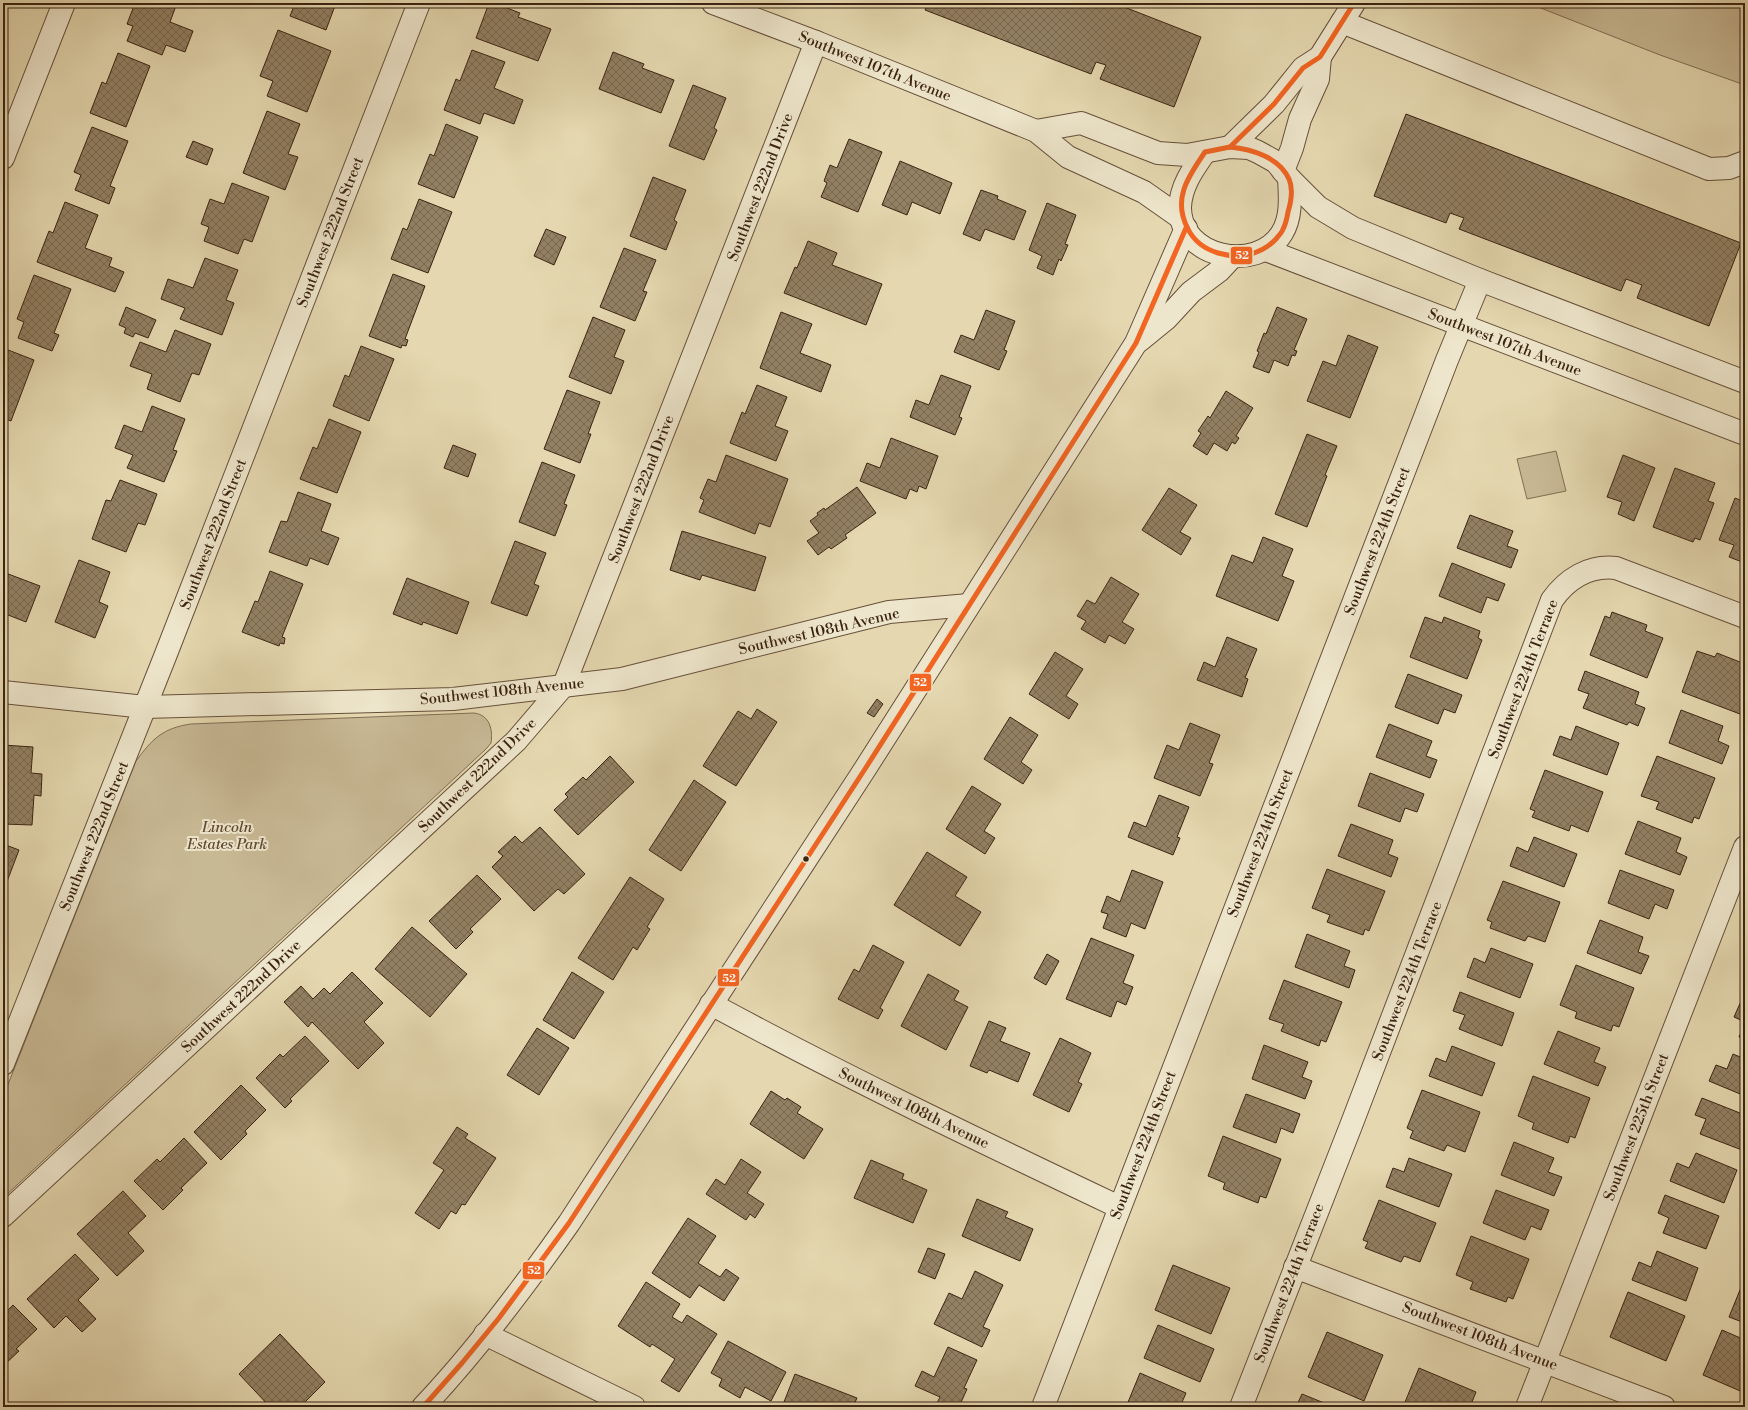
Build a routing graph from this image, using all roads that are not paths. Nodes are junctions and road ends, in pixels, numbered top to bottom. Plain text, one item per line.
1 (64, 3) edge
2 (419, 3) edge
3 (713, 3) edge
4 (1354, 3) edge
5 (1342, 22) junction
6 (816, 42) junction
7 (1320, 57) junction
8 (1036, 131) junction
9 (1230, 147) junction
10 (1205, 152) junction
11 (3, 158) edge
12 (1745, 162) edge
13 (1286, 175) junction
14 (1183, 223) junction
15 (1266, 250) junction
16 (1232, 257) junction
17 (1480, 280) junction
18 (1461, 325) junction
19 (1136, 343) junction
20 (1745, 382) edge
21 (1745, 434) edge
22 (969, 605) junction
23 (1745, 617) edge
24 (564, 686) junction
25 (3, 692) edge
26 (145, 707) junction
27 (1745, 847) edge
28 (711, 1004) junction
29 (3, 1064) edge
30 (1119, 1207) junction
31 (3, 1216) edge
32 (1295, 1267) junction
33 (485, 1334) junction
34 (1545, 1361) junction
35 (423, 1407) edge
36 (634, 1407) edge
37 (1043, 1407) edge
38 (1241, 1407) edge
39 (1527, 1407) edge
40 (1664, 1407) edge

1 - 11 street
2 - 26 street, Southwest 222nd Street
3 - 6 street, Southwest 107th Avenue
4 - 5 street
5 - 7 street
5 - 12 street
6 - 8 street, Southwest 107th Avenue
6 - 24 street, Southwest 222nd Drive
7 - 9 street
7 - 13 street
8 - 10 street
8 - 14 street, Southwest 107th Avenue
9 - 10 street
9 - 13 street
10 - 14 street
13 - 15 street
13 - 17 street
14 - 16 street
14 - 19 street
15 - 16 street
15 - 18 street, Southwest 107th Avenue
16 - 19 street
17 - 18 street, Southwest 224th Street
17 - 20 street
18 - 21 street, Southwest 107th Avenue
18 - 30 street, Southwest 224th Street
19 - 22 street
22 - 24 street, Southwest 108th Avenue
22 - 28 street
23 - 32 street, Southwest 224th Terrace
24 - 26 street, Southwest 108th Avenue
24 - 31 street, Southwest 222nd Drive
25 - 26 street, Southwest 108th Avenue
26 - 29 street, Southwest 222nd Street
27 - 34 street, Southwest 225th Street
28 - 30 street, Southwest 108th Avenue
28 - 33 street
30 - 37 street, Southwest 224th Street
32 - 34 street, Southwest 108th Avenue
32 - 38 street, Southwest 224th Terrace
33 - 35 street
33 - 36 street
34 - 39 street, Southwest 225th Street
34 - 40 street, Southwest 108th Avenue

